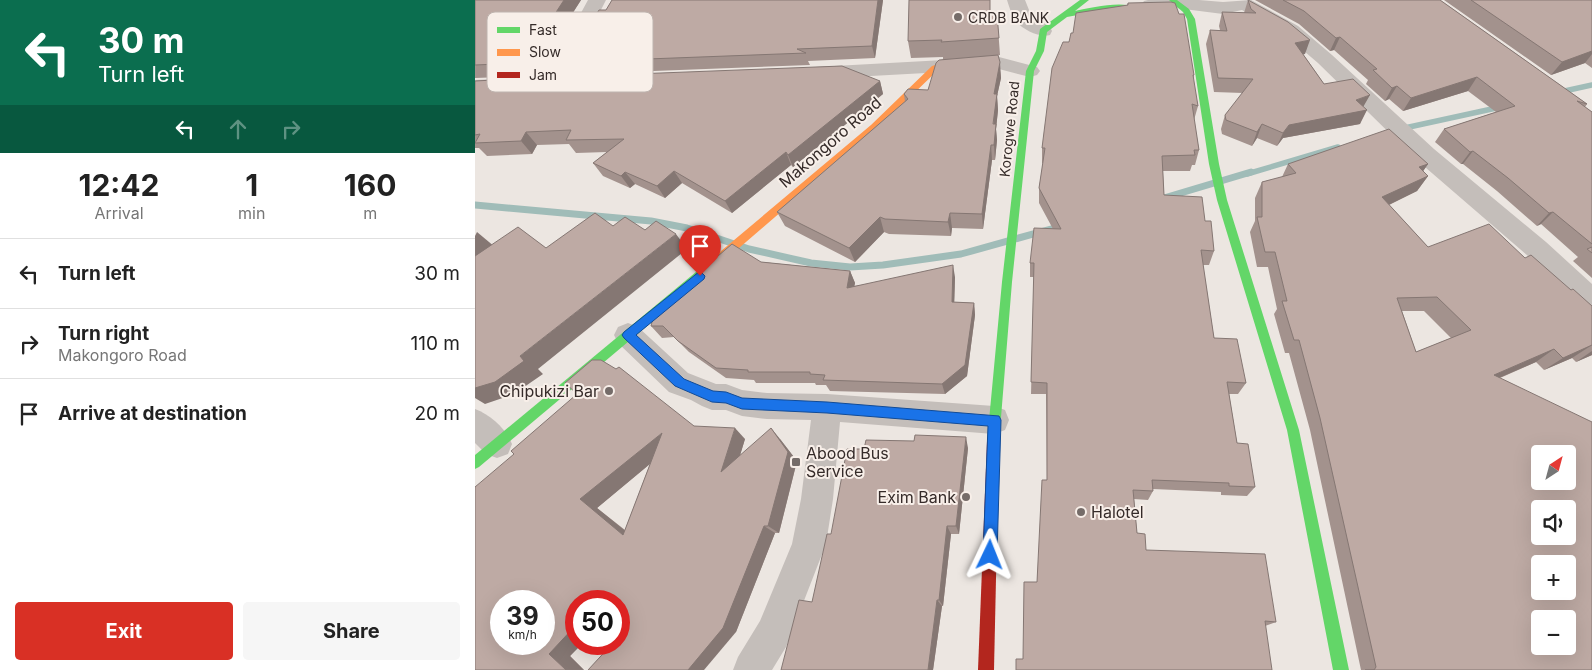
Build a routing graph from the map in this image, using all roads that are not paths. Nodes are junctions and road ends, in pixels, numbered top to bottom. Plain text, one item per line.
1 (597, 0) edge
2 (1016, 0) edge
3 (1085, 0) edge
4 (1103, 0) edge
5 (1175, 1) edge
6 (1251, 2) edge
7 (1142, 4) edge
8 (591, 12) edge
9 (1062, 16) junction
10 (1043, 31) junction
11 (935, 68) junction
12 (1030, 71) junction
13 (798, 73) edge
14 (1592, 300) edge
15 (628, 335) junction
16 (827, 407) junction
17 (994, 420) junction
18 (475, 423) edge
19 (486, 453) edge
20 (751, 670) edge
21 (986, 670) edge
22 (1341, 670) edge

1 - 8 street
2 - 10 street
3 - 9 street
4 - 7 street
5 - 6 street
5 - 7 street
5 - 22 street
6 - 14 street
7 - 9 street
9 - 10 street
10 - 12 street, Korogwe Road
11 - 12 street
11 - 13 street
11 - 15 street, Makongoro Road
12 - 17 street, Korogwe Road
15 - 16 street
15 - 19 street
16 - 17 street
16 - 20 street
17 - 21 street
18 - 19 street

